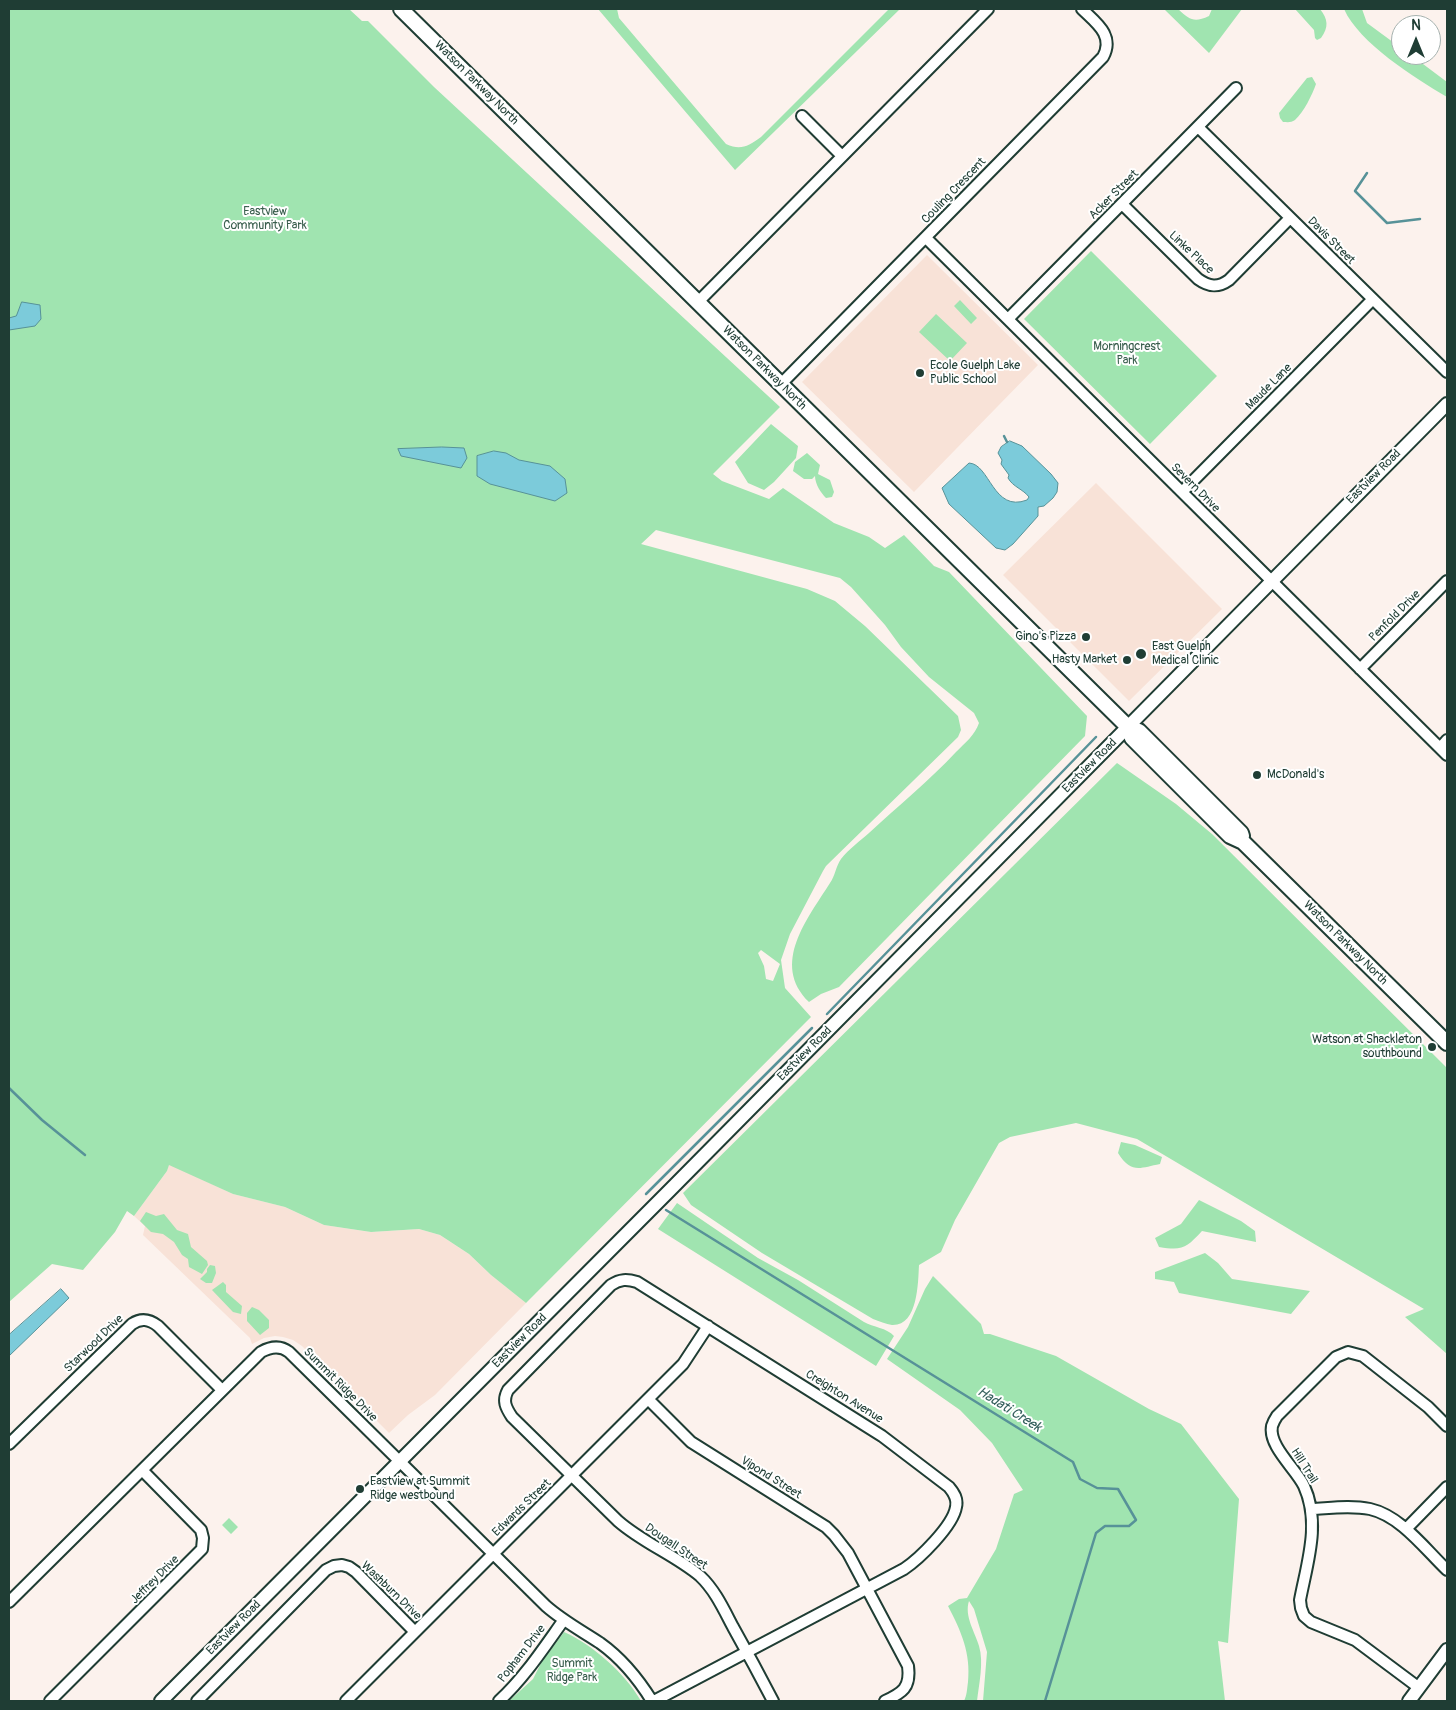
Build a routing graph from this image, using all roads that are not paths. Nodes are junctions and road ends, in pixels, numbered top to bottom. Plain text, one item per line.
1 (401, 9) edge
2 (988, 9) edge
3 (1082, 9) edge
4 (1236, 88) dead end
5 (802, 116) dead end
6 (1198, 127) junction
7 (842, 156) junction
8 (1122, 204) junction
9 (1290, 218) junction
10 (926, 238) junction
11 (1372, 300) junction
12 (698, 302) junction
13 (1008, 319) junction
14 (1447, 372) edge
15 (781, 384) junction
16 (1447, 404) edge
17 (1182, 492) junction
18 (1271, 581) junction
19 (1447, 581) edge
20 (1360, 669) junction
21 (1128, 727) junction
22 (1445, 748) edge
23 (1447, 1043) edge
24 (708, 1326) junction
25 (222, 1390) junction
26 (648, 1399) junction
27 (1447, 1426) edge
28 (9, 1444) edge
29 (399, 1461) junction
30 (142, 1470) junction
31 (572, 1475) junction
32 (1447, 1487) edge
33 (1312, 1510) junction
34 (1406, 1529) junction
35 (492, 1554) junction
36 (1447, 1570) edge
37 (868, 1589) junction
38 (9, 1602) edge
39 (563, 1621) junction
40 (415, 1632) junction
41 (1447, 1650) edge
42 (747, 1653) junction
43 (1418, 1687) junction
44 (50, 1701) edge
45 (160, 1701) edge
46 (197, 1701) edge
47 (346, 1701) edge
48 (498, 1701) edge
49 (653, 1701) edge
50 (773, 1701) edge
51 (885, 1701) edge
52 (1409, 1701) edge

1 - 12 main road, Watson Parkway North
2 - 7 street
3 - 10 street, Couling Crescent
4 - 6 street, Acker Street
5 - 7 street
6 - 8 street, Acker Street
6 - 9 street, Davis Street
7 - 12 street
8 - 9 street, Linke Place
8 - 13 street, Acker Street
9 - 11 street, Davis Street
10 - 13 street, Severn Drive
10 - 15 street, Couling Crescent
11 - 14 street, Davis Street
11 - 17 street, Maude Lane
12 - 15 main road, Watson Parkway North
13 - 17 street, Severn Drive
15 - 21 main road, Watson Parkway North
16 - 18 street, Eastview Road
17 - 18 street, Severn Drive
18 - 20 street, Severn Drive
18 - 21 street, Eastview Road
19 - 20 street, Penfold Drive
20 - 22 street, Severn Drive
21 - 23 main road, Watson Parkway North
21 - 29 street, Eastview Road
24 - 26 street, Edwards Street
24 - 31 street, Creighton Avenue
24 - 37 street, Creighton Avenue
25 - 28 street, Starwood Drive
25 - 29 street, Summit Ridge Drive
25 - 30 street, Summit Ridge Drive
26 - 31 street, Edwards Street
26 - 37 street, Vipond Street
27 - 33 street, Hill Trail
29 - 35 street, Summit Ridge Drive
29 - 45 street, Eastview Road
30 - 38 street, Summit Ridge Drive
30 - 44 street, Jeffrey Drive
31 - 35 street, Edwards Street
31 - 42 street, Dougall Street
32 - 34 street
33 - 34 street
33 - 43 street, Hill Trail
34 - 36 street
35 - 39 street, Summit Ridge Drive
35 - 40 street, Edwards Street
37 - 42 street, Creighton Avenue
37 - 51 street, Vipond Street
39 - 48 street, Popham Drive
39 - 49 street, Summit Ridge Drive
40 - 46 street, Washburn Drive
40 - 47 street, Edwards Street
41 - 43 street
42 - 49 street, Creighton Avenue
42 - 50 street, Dougall Street
43 - 52 street

